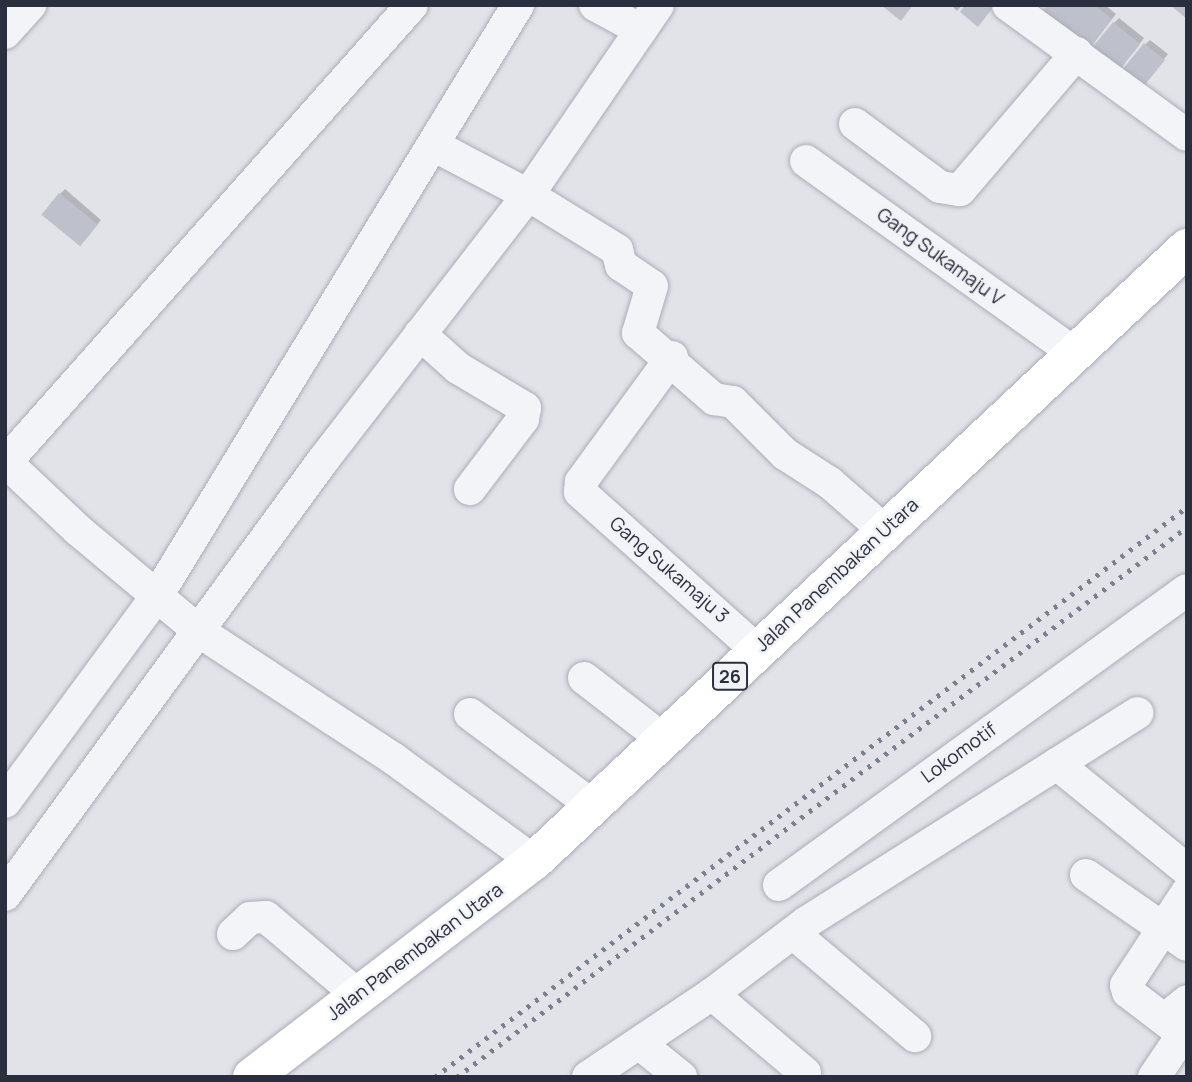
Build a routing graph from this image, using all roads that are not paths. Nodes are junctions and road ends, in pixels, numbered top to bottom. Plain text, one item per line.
1 (30, 5) edge
2 (412, 5) edge
3 (518, 5) edge
4 (595, 5) edge
5 (1008, 5) edge
6 (650, 18) edge
7 (5, 33) edge
8 (1077, 53) junction
9 (855, 124) dead end
10 (1187, 135) edge
11 (435, 146) junction
12 (806, 161) dead end
13 (528, 195) junction
14 (1187, 248) edge
15 (420, 334) junction
16 (1073, 352) junction
17 (671, 357) junction
18 (6, 462) edge
19 (470, 489) dead end
20 (885, 531) junction
21 (1187, 590) edge
22 (158, 596) junction
23 (200, 632) junction
24 (757, 650) junction
25 (584, 678) dead end
26 (1137, 713) dead end
27 (470, 714) dead end
28 (664, 740) junction
29 (1057, 764) junction
30 (5, 802) edge
31 (593, 806) junction
32 (534, 861) junction
33 (1187, 870) edge
34 (1086, 875) dead end
35 (779, 885) dead end
36 (1187, 892) edge
37 (5, 895) edge
38 (800, 928) junction
39 (233, 934) dead end
40 (1175, 936) edge
41 (712, 994) junction
42 (359, 996) junction
43 (1176, 1010) edge
44 (915, 1036) dead end
45 (640, 1044) junction
46 (805, 1073) dead end
47 (252, 1077) edge
48 (588, 1077) edge
49 (681, 1077) edge
50 (1154, 1077) edge

1 - 7 street
2 - 18 street
3 - 11 street
4 - 6 street
5 - 8 street
6 - 13 street
8 - 9 street
8 - 10 street
11 - 13 street
11 - 22 street
12 - 16 street, Gang Sukamaju V
13 - 15 street
13 - 17 street
14 - 16 main road, Jalan Panembakan Utara / 26
15 - 19 street
15 - 23 street
16 - 20 main road, Jalan Panembakan Utara / 26
17 - 20 street
17 - 24 street, Gang Sukamaju 3
18 - 22 street
20 - 24 main road, Jalan Panembakan Utara / 26
21 - 35 street, Lokomotif
22 - 23 street
22 - 30 street
23 - 32 street
23 - 37 street
24 - 28 main road, Jalan Panembakan Utara / 26
25 - 28 street
26 - 29 street
27 - 31 street
28 - 31 main road, Jalan Panembakan Utara / 26
29 - 33 street
29 - 38 street
31 - 32 main road, Jalan Panembakan Utara / 26
32 - 42 main road, Jalan Panembakan Utara / 26
34 - 40 street
36 - 40 street
38 - 41 street
38 - 44 street
39 - 42 street
40 - 43 street
41 - 45 street
41 - 46 street
42 - 47 main road, Jalan Panembakan Utara / 26
43 - 50 street
45 - 48 street
45 - 49 street

